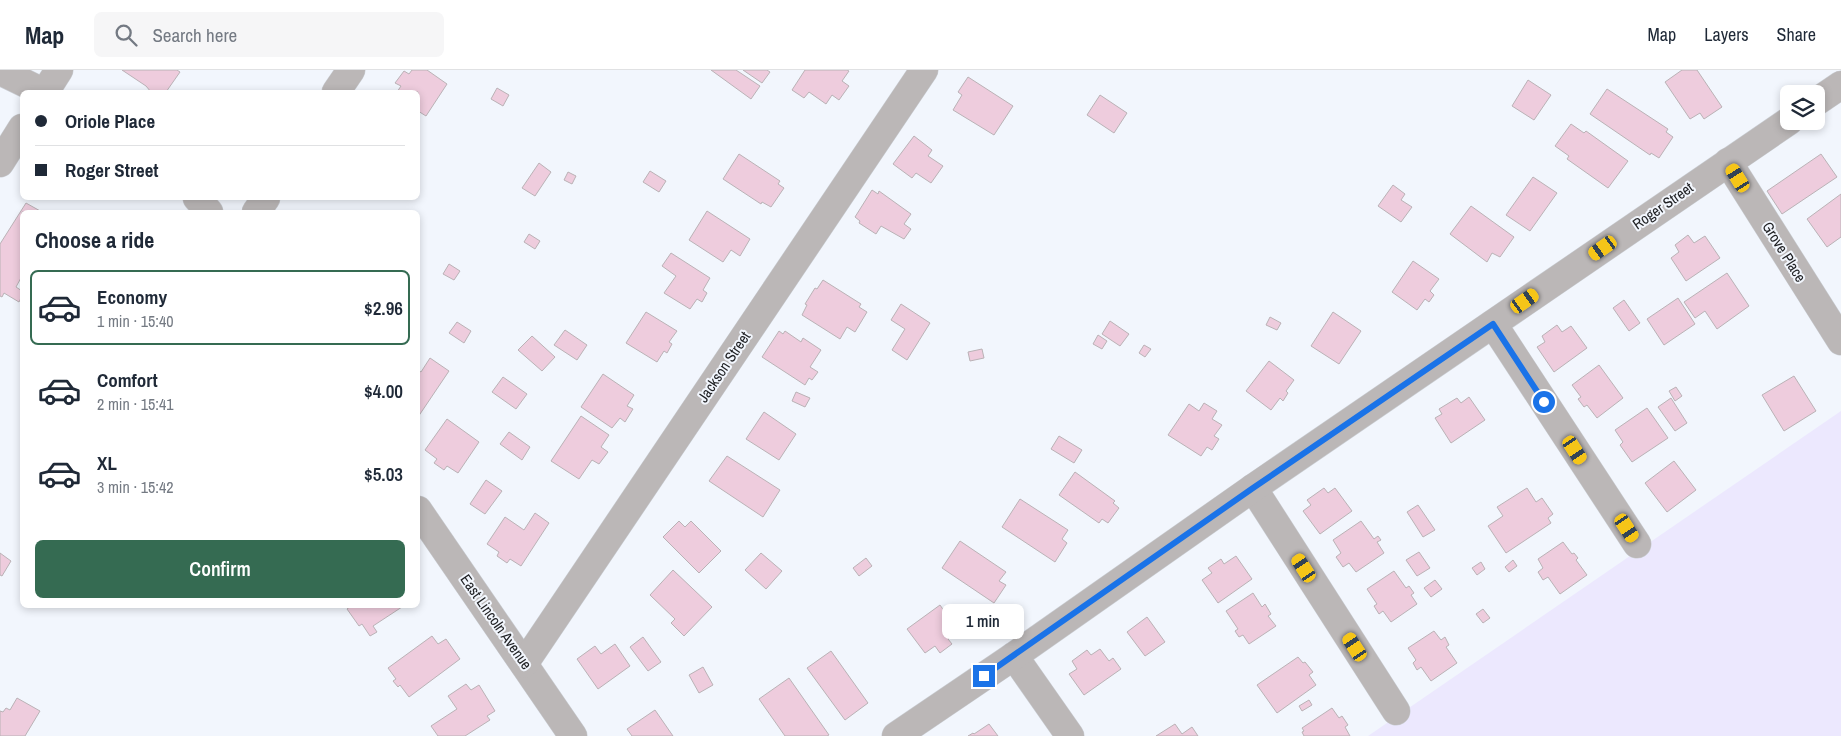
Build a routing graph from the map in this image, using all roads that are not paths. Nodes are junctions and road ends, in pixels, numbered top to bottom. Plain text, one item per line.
1 (59, 70) edge
2 (351, 70) edge
3 (924, 70) edge
4 (0, 71) edge
5 (1841, 85) edge
6 (40, 90) edge
7 (45, 90) edge
8 (337, 90) edge
9 (1825, 96) edge
10 (1780, 126) edge
11 (20, 131) edge
12 (1728, 162) junction
13 (0, 163) edge
14 (199, 200) edge
15 (207, 210) edge
16 (1493, 324) junction
17 (1841, 341) edge
18 (1253, 488) junction
19 (420, 513) edge
20 (1637, 544) dead end
21 (1014, 656) junction
22 (524, 664) junction
23 (1396, 711) dead end
24 (572, 736) edge
25 (896, 736) edge
26 (1070, 736) edge

1 - 7 street
2 - 8 street
3 - 22 street, Jackson Street
4 - 6 street
5 - 9 street
10 - 12 street, Roger Street
11 - 13 street
12 - 16 street, Roger Street
12 - 17 street, Grove Place
14 - 15 street
16 - 18 street, Roger Street
16 - 20 street
18 - 21 street, Roger Street
18 - 23 street
19 - 22 street, East Lincoln Avenue
21 - 25 street, Roger Street
21 - 26 street
22 - 24 street, East Lincoln Avenue

